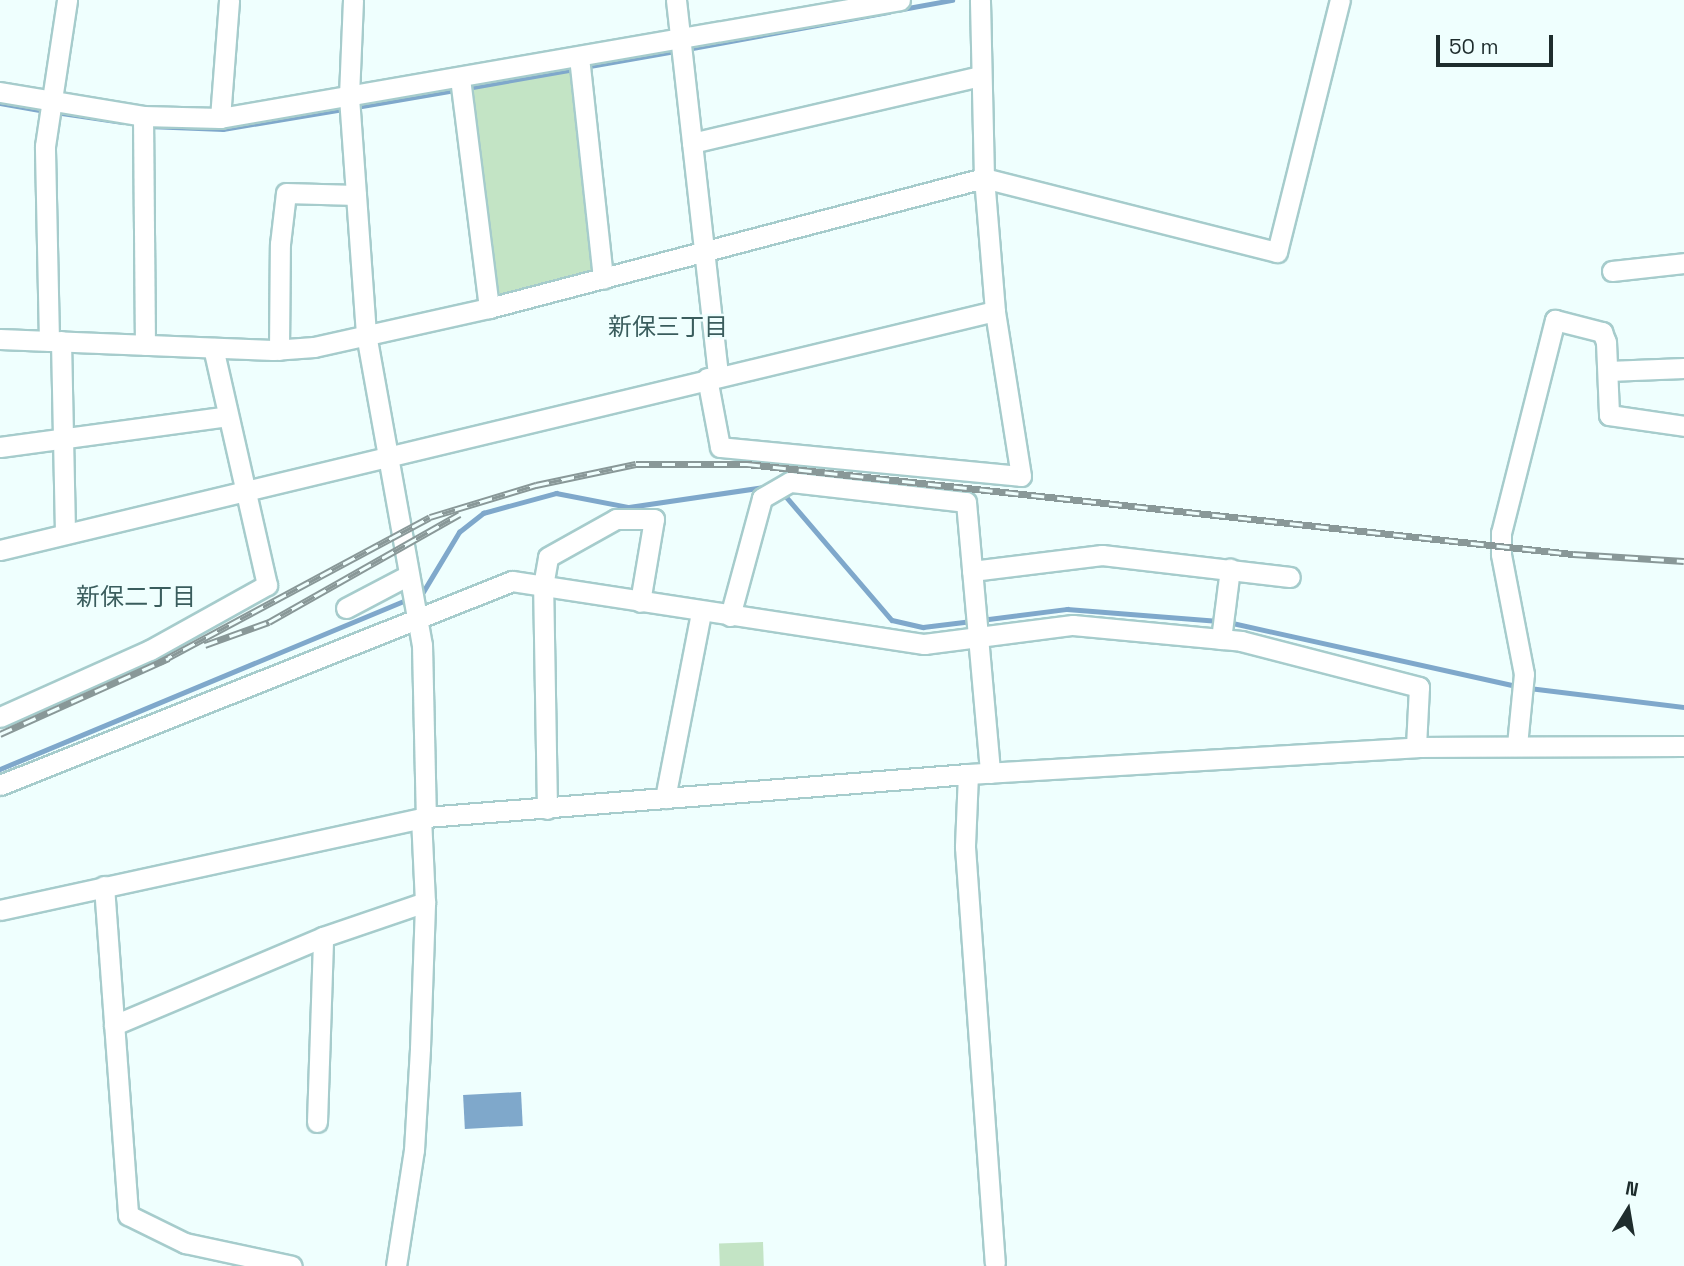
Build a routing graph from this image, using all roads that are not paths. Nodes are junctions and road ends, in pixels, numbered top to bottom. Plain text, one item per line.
1 (66, 0) edge
2 (229, 0) edge
3 (353, 0) edge
4 (676, 0) edge
5 (900, 0) edge
6 (980, 0) edge
7 (1340, 0) edge
8 (681, 39) junction
9 (579, 57) junction
10 (980, 76) junction
11 (460, 78) junction
12 (0, 92) edge
13 (349, 97) junction
14 (48, 100) junction
15 (143, 116) junction
16 (220, 118) junction
17 (692, 143) junction
18 (984, 178) junction
19 (356, 195) junction
20 (704, 254) junction
21 (1684, 263) edge
22 (1612, 271) dead end
23 (603, 279) junction
24 (489, 308) junction
25 (995, 312) junction
26 (366, 334) junction
27 (0, 338) edge
28 (55, 341) junction
29 (145, 345) junction
30 (213, 348) junction
31 (279, 350) junction
32 (1684, 368) edge
33 (1608, 371) junction
34 (712, 377) junction
35 (228, 416) junction
36 (1684, 426) edge
37 (63, 438) junction
38 (0, 447) edge
39 (386, 455) junction
40 (243, 490) junction
41 (65, 534) junction
42 (0, 550) edge
43 (1230, 569) junction
44 (972, 571) junction
45 (407, 576) junction
46 (1290, 577) dead end
47 (542, 586) junction
48 (640, 602) junction
49 (346, 608) dead end
50 (701, 612) junction
51 (730, 617) junction
52 (416, 619) junction
53 (978, 637) junction
54 (1221, 639) junction
55 (0, 717) edge
56 (1517, 745) junction
57 (1684, 746) edge
58 (1416, 747) junction
59 (990, 773) junction
60 (968, 774) junction
61 (0, 785) edge
62 (664, 798) junction
63 (547, 809) junction
64 (424, 818) junction
65 (104, 886) junction
66 (425, 902) junction
67 (0, 909) edge
68 (323, 937) junction
69 (114, 1025) junction
70 (317, 1122) dead end
71 (995, 1263) dead end
72 (292, 1266) edge
73 (396, 1266) edge

1 - 14 street
2 - 16 street
3 - 13 street
4 - 8 street
5 - 8 street
6 - 10 street
7 - 18 street
8 - 9 street
8 - 17 street
9 - 11 street
9 - 23 street
10 - 17 street
10 - 18 street
11 - 13 street
11 - 24 street
12 - 14 street
13 - 16 street
13 - 19 street
14 - 15 street
14 - 28 street
15 - 16 street
15 - 29 street
17 - 20 street
18 - 20 street
18 - 25 street
19 - 26 street
19 - 31 street
20 - 23 street
20 - 34 street
21 - 22 street
23 - 24 street
24 - 26 street
25 - 34 street
25 - 34 street
26 - 31 street
26 - 39 street
27 - 28 street
28 - 29 street
28 - 37 street
29 - 30 street
30 - 31 street
30 - 35 street
32 - 33 street
33 - 36 street
33 - 56 street
34 - 39 street
35 - 37 street
35 - 40 street
37 - 38 street
37 - 41 street
39 - 40 street
39 - 45 street
40 - 41 street
40 - 55 street
41 - 42 street
43 - 44 street
43 - 46 street
43 - 54 street
44 - 51 street
44 - 53 street
45 - 49 street
45 - 52 street
47 - 48 street
47 - 48 street
47 - 52 street
47 - 63 street
48 - 50 street
50 - 51 street
50 - 62 street
51 - 53 street
52 - 61 street
52 - 64 street
53 - 54 street
53 - 59 street
54 - 58 street
56 - 57 street
56 - 58 street
58 - 59 street
59 - 60 street
60 - 62 street
60 - 71 street
62 - 63 street
63 - 64 street
64 - 65 street
64 - 66 street
65 - 67 street
65 - 69 street
66 - 68 street
66 - 73 street
68 - 69 street
68 - 70 street
69 - 72 street

